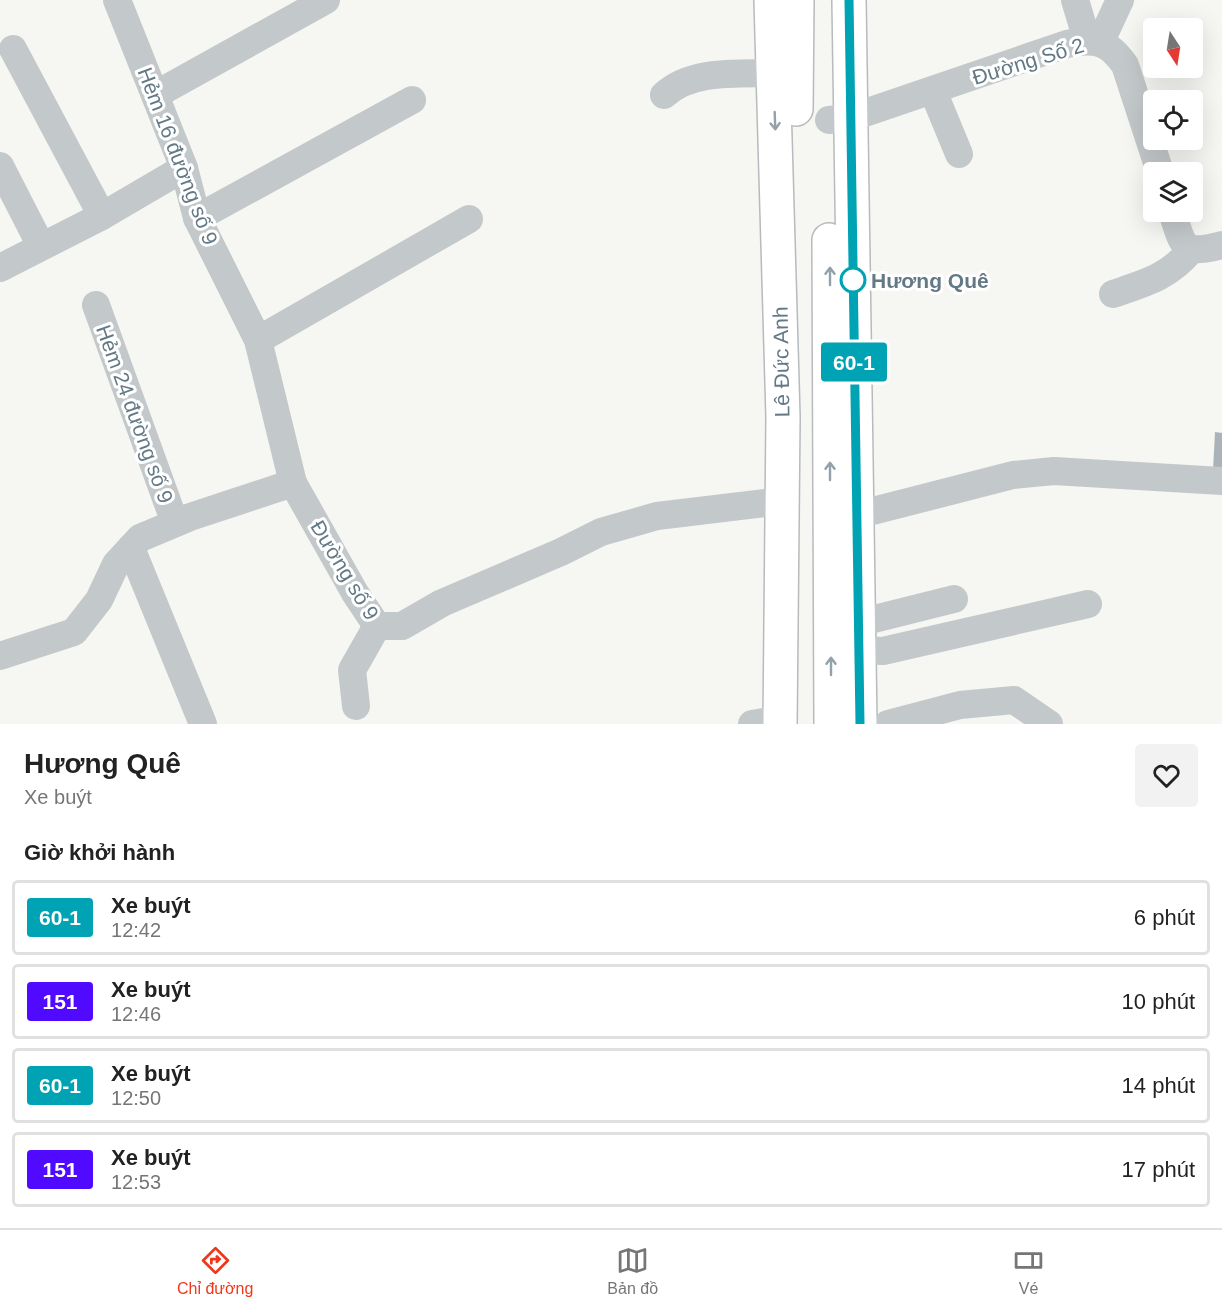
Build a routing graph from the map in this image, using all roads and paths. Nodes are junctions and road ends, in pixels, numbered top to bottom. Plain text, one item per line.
1 (117, 0) edge
2 (326, 0) edge
3 (771, 0) edge
4 (797, 0) edge
5 (828, 0) edge
6 (849, 0) edge
7 (1075, 0) edge
8 (1120, 0) edge
9 (1094, 41) junction
10 (14, 49) dead end
11 (774, 73) junction
12 (933, 91) junction
13 (155, 95) junction
14 (664, 95) dead end
15 (412, 100) dead end
16 (839, 119) junction
17 (959, 154) dead end
18 (1157, 162) edge
19 (0, 166) edge
20 (184, 168) junction
21 (102, 216) junction
22 (197, 218) junction
23 (469, 219) dead end
24 (1176, 222) edge
25 (1222, 245) edge
26 (41, 246) junction
27 (1191, 250) junction
28 (0, 268) edge
29 (1113, 294) dead end
30 (96, 305) dead end
31 (258, 340) junction
32 (1222, 482) edge
33 (293, 483) junction
34 (782, 501) junction
35 (857, 516) junction
36 (175, 523) junction
37 (131, 548) junction
38 (954, 599) dead end
39 (1089, 604) dead end
40 (377, 626) junction
41 (858, 636) junction
42 (0, 656) edge
43 (357, 706) dead end
44 (777, 723) edge
45 (204, 724) edge
46 (831, 724) edge
47 (860, 724) edge
48 (888, 724) edge
49 (1049, 724) edge

1 - 13 street, Hẻm 16 đường số 9
2 - 13 street
3 - 11 highway, Lê Đức Anh
4 - 44 highway, Lê Đức Anh
5 - 16 highway
6 - 16 highway
7 - 9 street
8 - 9 street
9 - 12 street, Đường Số 2
9 - 18 street, Đường Số 2
10 - 21 street
11 - 14 street
11 -> 34 highway, Lê Đức Anh
12 - 16 street, Đường Số 2
12 - 17 street
13 - 20 street, Hẻm 16 đường số 9
15 - 22 street
16 - 35 highway
46 -> 16 highway
19 - 26 street
20 - 21 street
20 - 22 street, Hẻm 16 đường số 9
21 - 26 street
22 - 31 street, Hẻm 16 đường số 9
23 - 31 street
24 - 27 street
25 - 27 street
26 - 28 street
27 - 29 street
30 - 36 street, Hẻm 24 đường số 9
31 - 33 street, Hẻm 16 đường số 9
32 - 35 street
33 - 36 street
33 - 40 street, Đường số 9
34 - 40 street, Đường số 9
34 - 44 highway, Lê Đức Anh
35 - 41 highway
36 - 37 street
37 - 42 street
37 - 45 street
38 - 41 street
39 - 41 street
40 - 43 street
41 - 47 highway
48 - 49 street

